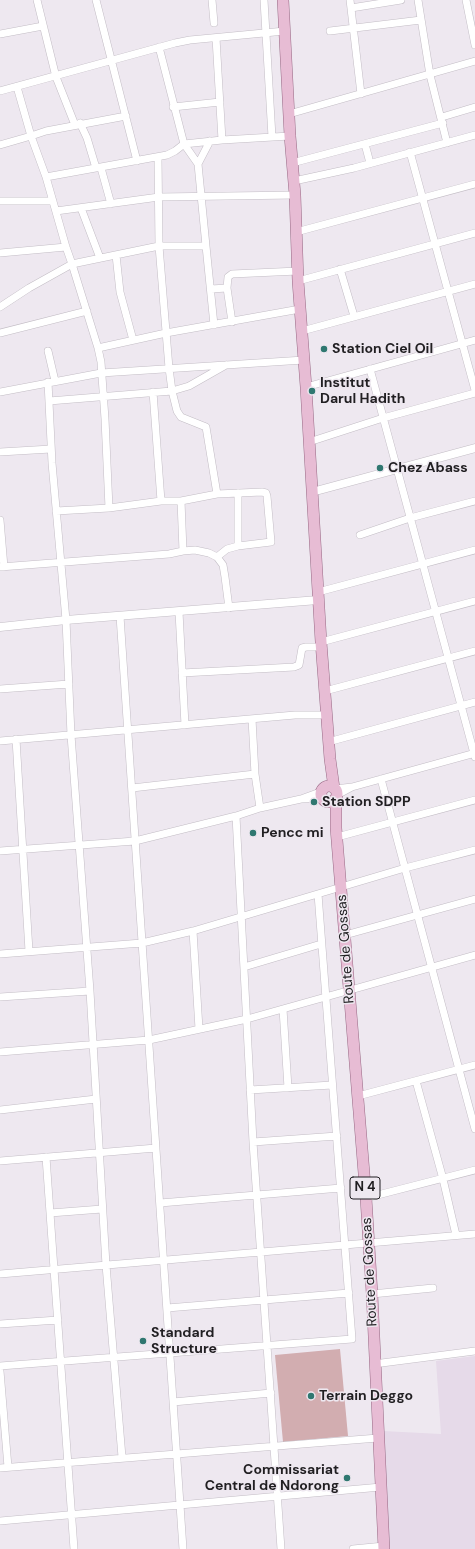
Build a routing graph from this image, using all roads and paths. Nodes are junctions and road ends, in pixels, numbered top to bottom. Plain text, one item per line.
1 (37, 0) edge
2 (96, 0) edge
3 (212, 0) edge
4 (264, 0) edge
5 (283, 0) edge
6 (350, 0) edge
7 (402, 0) edge
8 (418, 0) edge
9 (466, 0) edge
10 (351, 8) junction
11 (472, 18) edge
12 (421, 20) junction
13 (214, 23) dead end
14 (43, 26) junction
15 (353, 29) junction
16 (285, 31) junction
17 (330, 31) dead end
18 (0, 34) edge
19 (266, 34) junction
20 (216, 38) junction
21 (475, 45) edge
22 (159, 48) junction
23 (112, 61) junction
24 (475, 61) edge
25 (430, 75) junction
26 (56, 77) junction
27 (17, 87) junction
28 (0, 91) edge
29 (361, 94) junction
30 (220, 102) junction
31 (173, 106) junction
32 (475, 107) edge
33 (289, 114) junction
34 (126, 116) junction
35 (442, 120) junction
36 (77, 124) junction
37 (475, 135) edge
38 (31, 136) junction
39 (290, 136) junction
40 (272, 138) junction
41 (222, 140) junction
42 (210, 142) junction
43 (448, 143) junction
44 (184, 144) junction
45 (365, 144) junction
46 (0, 146) edge
47 (410, 152) junction
48 (158, 157) junction
49 (137, 161) junction
50 (292, 163) junction
51 (370, 163) junction
52 (198, 164) junction
53 (98, 168) junction
54 (46, 176) junction
55 (294, 181) junction
56 (475, 184) edge
57 (295, 195) junction
58 (159, 197) junction
59 (201, 197) junction
60 (423, 198) junction
61 (0, 201) edge
62 (53, 201) junction
63 (111, 204) junction
64 (81, 208) junction
65 (56, 211) junction
66 (296, 232) junction
67 (475, 234) edge
68 (435, 244) junction
69 (159, 246) junction
70 (206, 246) junction
71 (66, 247) junction
72 (0, 253) edge
73 (116, 255) junction
74 (100, 258) junction
75 (72, 264) junction
76 (340, 270) junction
77 (298, 276) junction
78 (475, 284) edge
79 (227, 288) junction
80 (211, 289) junction
81 (448, 291) junction
82 (0, 307) edge
83 (300, 310) junction
84 (87, 311) junction
85 (354, 316) junction
86 (232, 322) junction
87 (214, 325) junction
88 (302, 331) junction
89 (166, 332) junction
90 (0, 333) edge
91 (133, 340) junction
92 (475, 340) edge
93 (462, 344) junction
94 (98, 348) junction
95 (48, 351) dead end
96 (304, 360) junction
97 (227, 365) junction
98 (169, 368) junction
99 (370, 369) junction
100 (101, 373) junction
101 (52, 382) junction
102 (306, 387) junction
103 (172, 391) junction
104 (0, 392) edge
105 (153, 392) junction
106 (475, 392) edge
107 (103, 396) junction
108 (49, 401) junction
109 (383, 418) junction
110 (309, 442) junction
111 (475, 448) edge
112 (51, 449) junction
113 (0, 452) edge
114 (397, 469) junction
115 (312, 492) junction
116 (238, 493) junction
117 (217, 494) junction
118 (161, 501) junction
119 (181, 501) junction
120 (475, 501) edge
121 (109, 508) junction
122 (56, 512) junction
123 (410, 518) junction
124 (0, 520) edge
125 (360, 536) dead end
126 (238, 546) junction
127 (475, 550) edge
128 (183, 551) junction
129 (217, 557) junction
130 (61, 563) junction
131 (423, 564) junction
132 (2, 567) edge
133 (318, 596) junction
134 (475, 601) edge
135 (229, 608) junction
136 (179, 612) junction
137 (436, 612) junction
138 (120, 616) junction
139 (66, 620) junction
140 (0, 627) edge
141 (321, 644) junction
142 (475, 651) edge
143 (448, 658) junction
144 (182, 673) junction
145 (69, 684) junction
146 (0, 689) edge
147 (325, 691) junction
148 (475, 702) edge
149 (461, 706) junction
150 (327, 715) junction
151 (252, 719) junction
152 (185, 725) junction
153 (128, 730) junction
154 (72, 735) junction
155 (16, 739) junction
156 (0, 741) edge
157 (328, 742) junction
158 (475, 754) edge
159 (255, 774) junction
160 (381, 779) junction
161 (132, 788) junction
162 (330, 794) junction
163 (475, 800) edge
164 (260, 808) junction
165 (236, 816) junction
166 (392, 822) junction
167 (337, 833) junction
168 (135, 841) junction
169 (80, 845) junction
170 (22, 850) junction
171 (475, 850) edge
172 (0, 851) edge
173 (405, 868) junction
174 (342, 887) junction
175 (318, 894) junction
176 (475, 899) edge
177 (417, 915) junction
178 (241, 916) junction
179 (193, 931) junction
180 (345, 935) junction
181 (142, 944) junction
182 (322, 944) junction
183 (87, 948) junction
184 (29, 951) junction
185 (0, 954) edge
186 (475, 955) edge
187 (431, 967) junction
188 (244, 968) junction
189 (90, 991) junction
190 (349, 991) junction
191 (0, 997) edge
192 (326, 997) junction
193 (283, 1009) junction
194 (247, 1019) junction
195 (199, 1029) junction
196 (149, 1040) junction
197 (92, 1044) junction
198 (0, 1052) edge
199 (475, 1065) edge
200 (459, 1069) junction
201 (416, 1081) junction
202 (332, 1085) junction
203 (288, 1088) junction
204 (250, 1090) junction
205 (358, 1096) junction
206 (96, 1099) junction
207 (0, 1110) edge
208 (474, 1119) edge
209 (475, 1129) edge
210 (336, 1136) junction
211 (253, 1142) junction
212 (156, 1148) junction
213 (99, 1153) junction
214 (46, 1157) junction
215 (0, 1161) edge
216 (475, 1170) edge
217 (443, 1179) junction
218 (341, 1188) junction
219 (256, 1195) junction
220 (366, 1198) junction
221 (160, 1204) junction
222 (102, 1209) junction
223 (50, 1213) junction
224 (475, 1234) edge
225 (456, 1235) junction
226 (368, 1243) junction
227 (345, 1245) junction
228 (260, 1252) junction
229 (163, 1260) junction
230 (106, 1265) junction
231 (54, 1270) junction
232 (0, 1274) edge
233 (433, 1288) dead end
234 (349, 1293) junction
235 (372, 1294) junction
236 (264, 1300) junction
237 (166, 1308) junction
238 (58, 1320) junction
239 (0, 1324) edge
240 (267, 1346) junction
241 (475, 1351) edge
242 (170, 1353) junction
243 (113, 1357) junction
244 (61, 1361) junction
245 (374, 1364) junction
246 (0, 1366) edge
247 (0, 1371) edge
248 (271, 1393) junction
249 (173, 1402) junction
250 (378, 1438) junction
251 (275, 1446) junction
252 (176, 1454) junction
253 (122, 1458) junction
254 (68, 1462) junction
255 (8, 1467) junction
256 (0, 1468) edge
257 (381, 1487) junction
258 (278, 1496) junction
259 (179, 1505) junction
260 (72, 1515) junction
261 (0, 1521) edge
262 (384, 1548) edge
263 (74, 1549) edge
264 (182, 1549) edge
265 (281, 1549) edge
266 (354, 1549) edge

1 - 14 street
2 - 23 street
3 - 13 street
4 - 19 street
5 - 16 main road, N 4
6 - 10 street
7 - 10 street
8 - 12 street
9 - 11 street
10 - 15 street
11 - 21 street
12 - 15 street
12 - 25 street
14 - 18 street
14 - 26 street
15 - 17 street
15 - 29 street
16 - 19 street
16 - 33 main road, N 4
19 - 20 street
19 - 40 street
20 - 22 street
20 - 30 street
22 - 23 street
22 - 31 street
23 - 26 street
23 - 34 street
24 - 25 street
25 - 29 street
25 - 35 street
26 - 27 street
26 - 36 street
27 - 28 street
27 - 38 street
29 - 33 street
30 - 31 street
30 - 41 street
31 - 44 street
32 - 35 street
33 - 39 main road, N 4
34 - 36 street
34 - 49 street
35 - 43 street
35 - 45 street
36 - 38 street
36 - 53 street
37 - 43 street
38 - 46 street
38 - 54 street
39 - 40 street
39 - 50 main road, N 4
40 - 41 street
41 - 42 street
42 - 44 street
42 - 52 street
43 - 47 street
44 - 48 street
44 - 52 street
45 - 50 street
45 - 51 street
47 - 51 street
47 - 60 street
48 - 49 street
48 - 58 street
49 - 53 street
50 - 55 main road, N 4
51 - 55 street
52 - 59 street
53 - 54 street
53 - 63 street
54 - 62 street
55 - 57 main road, N 4
56 - 60 street
57 - 59 street
57 - 66 main road, N 4
58 - 59 street
58 - 63 street
58 - 69 street
59 - 70 street
60 - 66 street
60 - 68 street
61 - 62 street
62 - 65 street
63 - 64 street
64 - 65 street
64 - 74 street
65 - 71 street
66 - 77 main road, N 4
67 - 68 street
68 - 76 street
68 - 81 street
69 - 70 street
69 - 73 street
69 - 89 street
70 - 80 street
71 - 72 street
71 - 75 street
73 - 74 street
73 - 91 street
74 - 75 street
75 - 82 street
75 - 84 street
76 - 77 street
76 - 85 street
77 - 79 street
77 - 83 main road, N 4
78 - 81 street
79 - 80 street
79 - 86 street
80 - 87 street
81 - 85 street
81 - 93 street
83 - 86 street
83 - 88 main road, N 4
84 - 90 street
84 - 94 street
85 - 88 street
86 - 87 street
87 - 89 street
88 - 96 main road, N 4
89 - 91 street
89 - 98 street
91 - 94 street
92 - 93 street
93 - 99 street
93 - 106 street
94 - 100 street
95 - 101 street
96 - 97 street
96 - 102 main road, N 4
97 - 98 street
97 - 103 street
98 - 100 street
98 - 103 street
99 - 102 street
99 - 109 street
100 - 101 street
100 - 107 street
101 - 104 street
101 - 108 street
102 - 110 main road, N 4
103 - 105 street
103 - 117 street
105 - 107 street
105 - 118 street
106 - 109 street
107 - 108 street
107 - 121 street
108 - 112 street
109 - 110 street
109 - 114 street
110 - 115 main road, N 4
111 - 114 street
112 - 113 street
112 - 122 street
114 - 115 street
114 - 123 street
115 - 133 main road, N 4
116 - 117 street
116 - 126 street
116 - 126 street
117 - 119 street
118 - 119 street
118 - 121 street
119 - 128 street
120 - 123 street
121 - 122 street
122 - 130 street
123 - 125 street
123 - 131 street
124 - 132 street
126 - 129 street
127 - 131 street
128 - 129 street
128 - 130 street
129 - 135 street
130 - 132 street
130 - 139 street
131 - 133 street
131 - 137 street
133 - 135 street
133 - 141 main road, N 4
134 - 137 street
135 - 136 street
136 - 138 street
136 - 144 street
137 - 141 street
137 - 143 street
138 - 139 street
138 - 153 street
139 - 140 street
139 - 145 street
141 - 144 street
141 - 147 main road, N 4
142 - 143 street
143 - 147 street
143 - 149 street
144 - 152 street
145 - 146 street
145 - 154 street
147 - 150 main road, N 4
148 - 149 street
149 - 157 street
149 - 158 street
150 - 151 street
150 - 157 main road, N 4
151 - 152 street
151 - 159 street
152 - 153 street
153 - 154 street
153 - 161 street
154 - 155 street
154 - 169 street
155 - 156 street
155 - 170 street
157 - 162 main road, N 4
158 - 160 street
159 - 161 street
159 - 164 street
160 - 162 street
160 - 166 street
161 - 168 street
162 - 164 street
162 - 167 main road, N 4
163 - 166 street
164 - 165 street
165 - 168 street
165 - 178 street
166 - 167 street
166 - 173 street
167 - 174 main road, Route de Gossas / N 4
168 - 169 street
168 - 181 street
169 - 170 street
169 - 183 street
170 - 172 street
170 - 184 street
171 - 173 street
173 - 174 street
173 - 177 street
174 - 175 street
174 - 180 main road, Route de Gossas / N 4
175 - 178 street
175 - 182 street
176 - 177 street
177 - 180 street
177 - 187 street
178 - 179 street
178 - 188 street
179 - 181 street
179 - 195 street
180 - 190 main road, Route de Gossas / N 4
181 - 183 street
181 - 196 street
182 - 188 street
182 - 192 street
183 - 184 street
183 - 189 street
184 - 185 street
186 - 187 street
187 - 190 street
187 - 200 street
188 - 194 street
189 - 191 street
189 - 197 street
190 - 192 street
190 - 205 main road, Route de Gossas / N 4
192 - 193 street
192 - 202 street
193 - 194 street
193 - 203 street
194 - 195 street
194 - 204 street
195 - 196 street
196 - 197 street
196 - 212 street
197 - 198 street
197 - 206 street
199 - 200 street
200 - 201 street
200 - 208 street
201 - 205 street
201 - 217 street
202 - 203 street
202 - 210 street
203 - 204 street
204 - 211 street
205 - 220 main road, Route de Gossas / N 4
206 - 207 street
206 - 213 street
208 - 209 street
210 - 211 street
210 - 218 street
211 - 219 street
212 - 213 street
212 - 221 street
213 - 214 street
213 - 222 street
214 - 215 street
214 - 223 street
216 - 217 street
217 - 220 street
217 - 225 street
218 - 219 street
218 - 227 street
219 - 221 street
219 - 228 street
220 - 226 main road, Route de Gossas / N 4
221 - 229 street
222 - 223 street
222 - 230 street
223 - 231 street
224 - 225 street
225 - 226 street
226 - 227 street
226 - 235 main road, Route de Gossas / N 4
227 - 228 street
227 - 234 street
228 - 229 street
228 - 236 street
229 - 230 street
229 - 237 street
230 - 231 street
230 - 243 street
231 - 232 street
231 - 238 street
233 - 235 street
234 - 236 street
234 - 240 street
235 - 245 main road, Route de Gossas / N 4
236 - 237 street
236 - 240 street
237 - 242 street
238 - 239 street
238 - 244 street
240 - 242 street
240 - 248 street
241 - 245 street
242 - 243 street
242 - 249 street
243 - 244 street
243 - 253 street
244 - 246 street
244 - 254 street
245 - 250 main road, Route de Gossas / N 4
247 - 255 street
248 - 249 street
248 - 251 street
249 - 252 street
250 - 251 street
250 - 257 main road, Route de Gossas / N 4
251 - 252 street
251 - 258 street
252 - 253 street
252 - 259 street
253 - 254 street
254 - 255 street
254 - 260 street
255 - 256 street
257 - 258 street
257 - 262 main road, Route de Gossas / N 4
258 - 259 street
258 - 265 street
259 - 260 street
259 - 264 street
260 - 261 street
260 - 263 street
262 - 266 street

